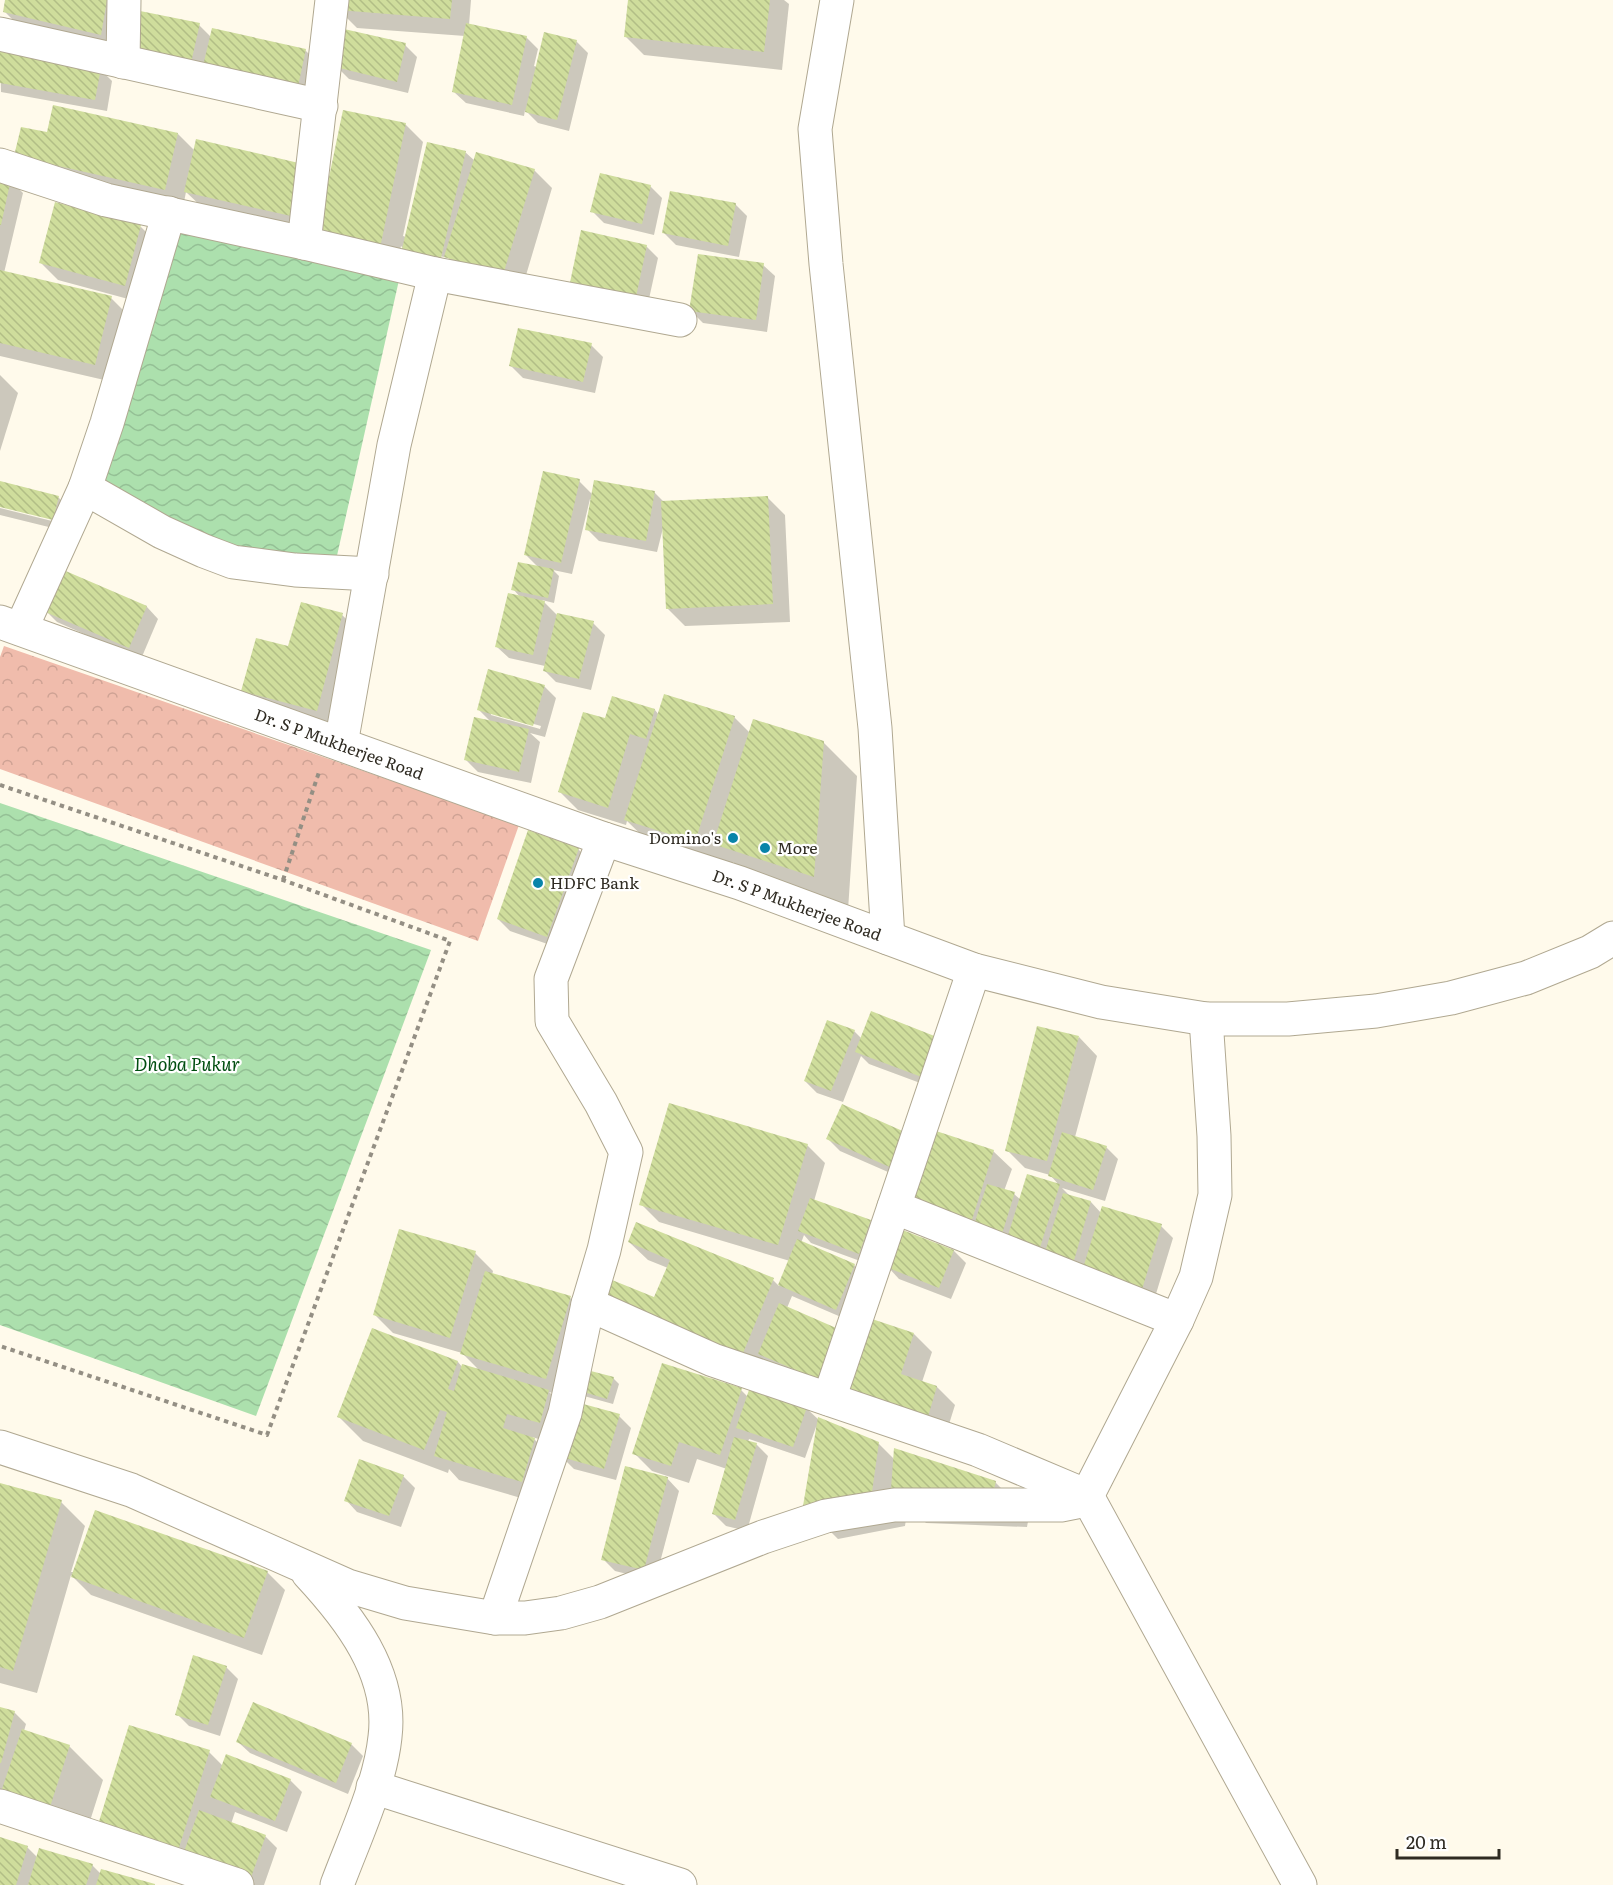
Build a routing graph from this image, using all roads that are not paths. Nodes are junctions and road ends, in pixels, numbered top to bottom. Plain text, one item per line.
1 (123, 0) edge
2 (332, 0) edge
3 (837, 0) edge
4 (0, 34) edge
5 (123, 62) junction
6 (321, 106) junction
7 (0, 165) edge
8 (169, 213) junction
9 (304, 243) junction
10 (435, 274) junction
11 (680, 320) dead end
12 (85, 488) junction
13 (372, 574) junction
14 (10, 625) edge
15 (335, 742) junction
16 (604, 839) junction
17 (888, 938) junction
18 (1605, 949) edge
19 (974, 970) junction
20 (1206, 1019) junction
21 (894, 1207) junction
22 (588, 1304) junction
23 (1177, 1320) junction
24 (829, 1399) junction
25 (0, 1447) edge
26 (1087, 1496) junction
27 (303, 1567) junction
28 (495, 1618) junction
29 (373, 1787) junction
30 (0, 1806) edge
31 (237, 1885) edge
32 (337, 1885) edge
33 (681, 1885) edge
34 (1300, 1885) edge

1 - 5 street
2 - 6 street
3 - 17 street
4 - 5 street
5 - 6 street
6 - 9 street
7 - 8 street
8 - 9 street
8 - 12 street
9 - 10 street
10 - 11 street
10 - 13 street
12 - 13 street
12 - 14 street
13 - 15 street
14 - 15 street, Dr. S P Mukherjee Road
15 - 16 street, Dr. S P Mukherjee Road
16 - 17 street, Dr. S P Mukherjee Road
16 - 22 street
17 - 19 street, Dr. S P Mukherjee Road
18 - 20 street, Dr. S P Mukherjee Road
19 - 20 street, Dr. S P Mukherjee Road
19 - 21 street
20 - 23 street
21 - 23 street
21 - 24 street
22 - 24 street
22 - 28 street
23 - 26 street
24 - 26 street
25 - 27 street
26 - 28 street
26 - 34 street
27 - 28 street
27 - 29 street
29 - 32 street
29 - 33 street
30 - 31 street

